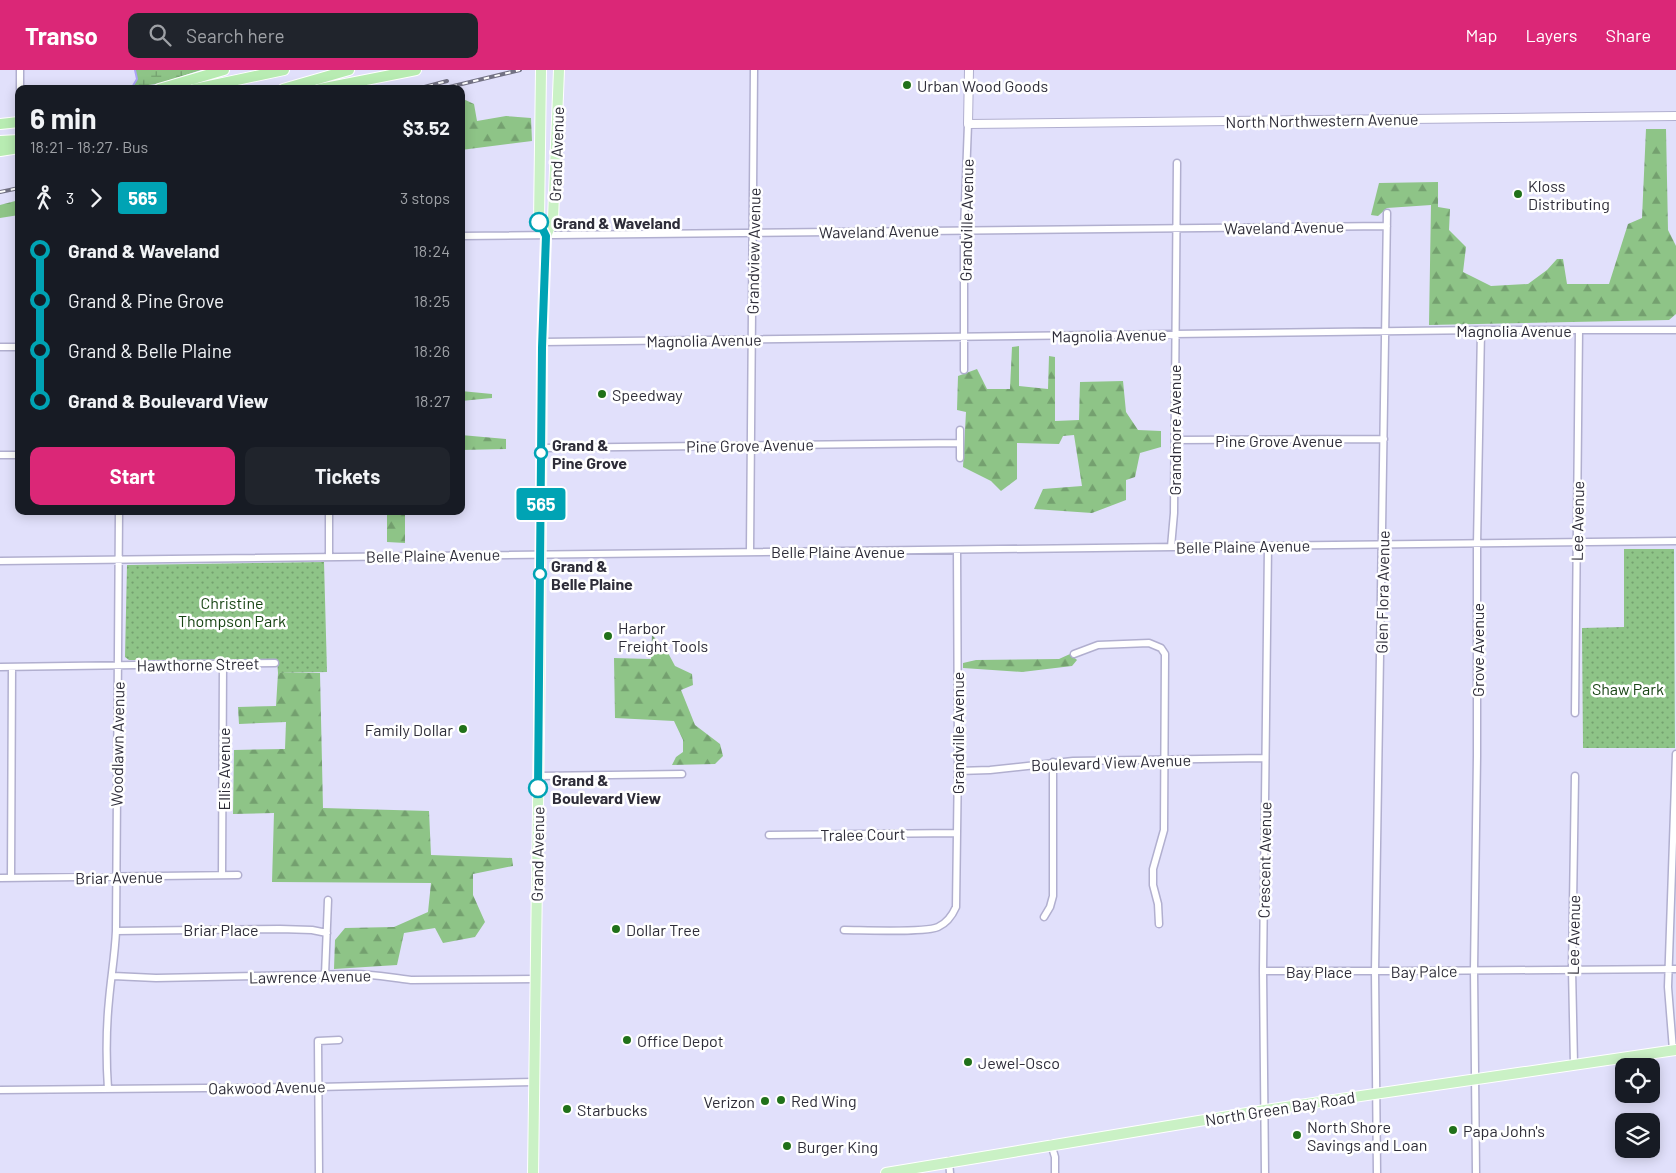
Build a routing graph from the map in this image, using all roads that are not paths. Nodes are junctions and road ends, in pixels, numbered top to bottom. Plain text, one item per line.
1 (20, 70) edge
2 (224, 70) edge
3 (284, 70) edge
4 (349, 70) edge
5 (416, 70) edge
6 (541, 70) edge
7 (559, 70) edge
8 (754, 70) edge
9 (969, 70) edge
10 (20, 85) edge
11 (173, 85) edge
12 (214, 85) edge
13 (297, 85) edge
14 (340, 85) edge
15 (1676, 116) edge
16 (15, 122) edge
17 (0, 124) edge
18 (968, 124) junction
19 (15, 140) edge
20 (0, 141) edge
21 (15, 148) edge
22 (0, 150) edge
23 (1177, 163) dead end
24 (1387, 213) dead end
25 (1387, 226) junction
26 (1176, 229) junction
27 (964, 230) junction
28 (753, 233) junction
29 (465, 236) edge
30 (546, 236) junction
31 (1481, 330) junction
32 (1579, 330) junction
33 (1676, 330) edge
34 (1385, 332) junction
35 (1175, 334) junction
36 (964, 337) junction
37 (752, 340) junction
38 (542, 342) junction
39 (15, 347) edge
40 (0, 348) edge
41 (964, 370) dead end
42 (960, 430) dead end
43 (1384, 439) junction
44 (1174, 440) junction
45 (960, 444) junction
46 (751, 445) junction
47 (541, 448) junction
48 (0, 455) edge
49 (15, 455) edge
50 (960, 458) dead end
51 (119, 515) edge
52 (329, 515) edge
53 (1676, 541) edge
54 (1576, 543) junction
55 (1477, 544) junction
56 (1382, 545) junction
57 (1268, 546) junction
58 (1170, 547) junction
59 (957, 550) junction
60 (750, 552) junction
61 (540, 554) junction
62 (329, 556) junction
63 (118, 559) junction
64 (0, 561) edge
65 (1074, 654) dead end
66 (275, 663) dead end
67 (223, 664) junction
68 (118, 665) junction
69 (0, 667) edge
70 (12, 667) junction
71 (1575, 713) dead end
72 (1676, 754) edge
73 (1265, 758) junction
74 (1165, 759) junction
75 (1053, 762) junction
76 (958, 771) junction
77 (682, 774) dead end
78 (538, 776) junction
79 (1574, 776) dead end
80 (957, 833) junction
81 (769, 835) dead end
82 (222, 875) junction
83 (238, 875) dead end
84 (115, 877) junction
85 (0, 878) edge
86 (10, 878) junction
87 (328, 900) dead end
88 (1044, 916) dead end
89 (1159, 924) dead end
90 (844, 930) dead end
91 (116, 931) junction
92 (326, 933) junction
93 (1572, 969) junction
94 (1673, 969) edge
95 (1474, 970) junction
96 (1263, 971) junction
97 (1375, 971) junction
98 (325, 974) junction
99 (113, 976) junction
100 (536, 978) junction
101 (339, 1040) dead end
102 (1674, 1050) edge
103 (1574, 1064) junction
104 (1475, 1078) junction
105 (534, 1082) junction
106 (318, 1087) junction
107 (108, 1089) junction
108 (0, 1090) edge
109 (1376, 1093) junction
110 (1265, 1110) junction
111 (1051, 1144) junction
112 (949, 1162) junction
113 (319, 1173) edge
114 (533, 1173) edge
115 (886, 1173) edge
116 (950, 1173) edge
117 (1055, 1173) edge
118 (1265, 1173) edge
119 (1376, 1173) edge
120 (1476, 1173) edge

1 - 10 street
2 - 11 highway
3 - 12 highway
4 - 13 highway
5 - 14 highway
6 - 30 main road, Grand Avenue
7 - 30 main road, Grand Avenue
8 - 28 street, Grandview Avenue
9 - 18 street, Grandville Avenue
15 - 18 street, North Northwestern Avenue
16 - 17 highway
18 - 27 street, Grandville Avenue
19 - 20 highway
21 - 22 highway
23 - 26 street, Grandmore Avenue
24 - 25 street, Glen Flora Avenue
25 - 26 street, Waveland Avenue
25 - 34 street, Glen Flora Avenue
26 - 27 street, Waveland Avenue
26 - 35 street, Grandmore Avenue
27 - 28 street, Waveland Avenue
27 - 36 street, Grandville Avenue
28 - 30 street, Waveland Avenue
28 - 37 street, Grandview Avenue
29 - 30 street, Waveland Avenue
30 - 38 main road, Grand Avenue
31 - 32 street, Magnolia Avenue
31 - 34 street, Magnolia Avenue
31 - 55 street, Grove Avenue
32 - 33 street, Magnolia Avenue
32 - 54 street, Lee Avenue
34 - 35 street, Magnolia Avenue
34 - 43 street, Glen Flora Avenue
35 - 36 street, Magnolia Avenue
35 - 44 street, Grandmore Avenue
36 - 37 street, Magnolia Avenue
36 - 41 street, Grandville Avenue
37 - 38 street, Magnolia Avenue
37 - 46 street, Grandview Avenue
38 - 47 main road, Grand Avenue
39 - 40 street
42 - 45 street
43 - 44 street, Pine Grove Avenue
43 - 56 street, Glen Flora Avenue
44 - 58 street, Grandmore Avenue
45 - 46 street, Pine Grove Avenue
45 - 50 street
46 - 47 street, Pine Grove Avenue
46 - 60 street, Grandview Avenue
47 - 61 main road, Grand Avenue
48 - 49 street
51 - 63 street, Woodlawn Avenue
52 - 62 street
53 - 54 street, Belle Plaine Avenue
54 - 55 street, Belle Plaine Avenue
54 - 71 street, Lee Avenue
55 - 56 street, Belle Plaine Avenue
55 - 95 street, Grove Avenue
56 - 57 street, Belle Plaine Avenue
56 - 97 street, Glen Flora Avenue
57 - 58 street, Belle Plaine Avenue
57 - 73 street, Crescent Avenue
58 - 59 street, Belle Plaine Avenue
59 - 60 street, Belle Plaine Avenue
59 - 76 street, Grandville Avenue
60 - 61 street, Belle Plaine Avenue
61 - 62 street, Belle Plaine Avenue
61 - 78 main road, Grand Avenue
62 - 63 street, Belle Plaine Avenue
63 - 64 street, Belle Plaine Avenue
63 - 68 street, Woodlawn Avenue
65 - 74 street
66 - 67 street, Hawthorne Street
67 - 68 street, Hawthorne Street
67 - 82 street, Ellis Avenue
68 - 70 street, Hawthorne Street
68 - 84 street, Woodlawn Avenue
69 - 70 street, Hawthorne Street
70 - 86 street
72 - 94 street
73 - 74 street, Boulevard View Avenue
73 - 96 street, Crescent Avenue
74 - 75 street, Boulevard View Avenue
74 - 89 street
75 - 76 street, Boulevard View Avenue
75 - 88 street
76 - 80 street, Grandville Avenue
77 - 78 street
78 - 100 main road, Grand Avenue
79 - 93 street, Lee Avenue
80 - 81 street, Tralee Court
80 - 90 street, Grandville Avenue
82 - 83 street, Briar Avenue
82 - 84 street, Briar Avenue
84 - 86 street, Briar Avenue
84 - 91 street, Woodlawn Avenue
85 - 86 street, Briar Avenue
87 - 92 street
91 - 92 street, Briar Place
91 - 99 street, Woodlawn Avenue
92 - 98 street
93 - 94 street
93 - 95 street
93 - 103 street, Lee Avenue
94 - 102 street
95 - 97 street, Bay Palce
95 - 104 street, Grove Avenue
96 - 97 street, Bay Place
96 - 110 street, Crescent Avenue
97 - 109 street, Glen Flora Avenue
98 - 99 street, Lawrence Avenue
98 - 100 street, Lawrence Avenue
99 - 107 street, Woodlawn Avenue
100 - 105 main road, Grand Avenue
101 - 106 street
102 - 103 main road, North Green Bay Road
103 - 104 main road, North Green Bay Road
104 - 109 main road, North Green Bay Road
104 - 120 street, Grove Avenue
105 - 106 street, Oakwood Avenue
105 - 114 main road, Grand Avenue
106 - 107 street, Oakwood Avenue
106 - 113 street
107 - 108 street, Oakwood Avenue
109 - 110 main road, North Green Bay Road
109 - 119 street, Glen Flora Avenue
110 - 111 main road, North Green Bay Road
110 - 118 street, Crescent Avenue
111 - 112 main road, North Green Bay Road
111 - 117 street
112 - 115 main road, North Green Bay Road
112 - 116 street

